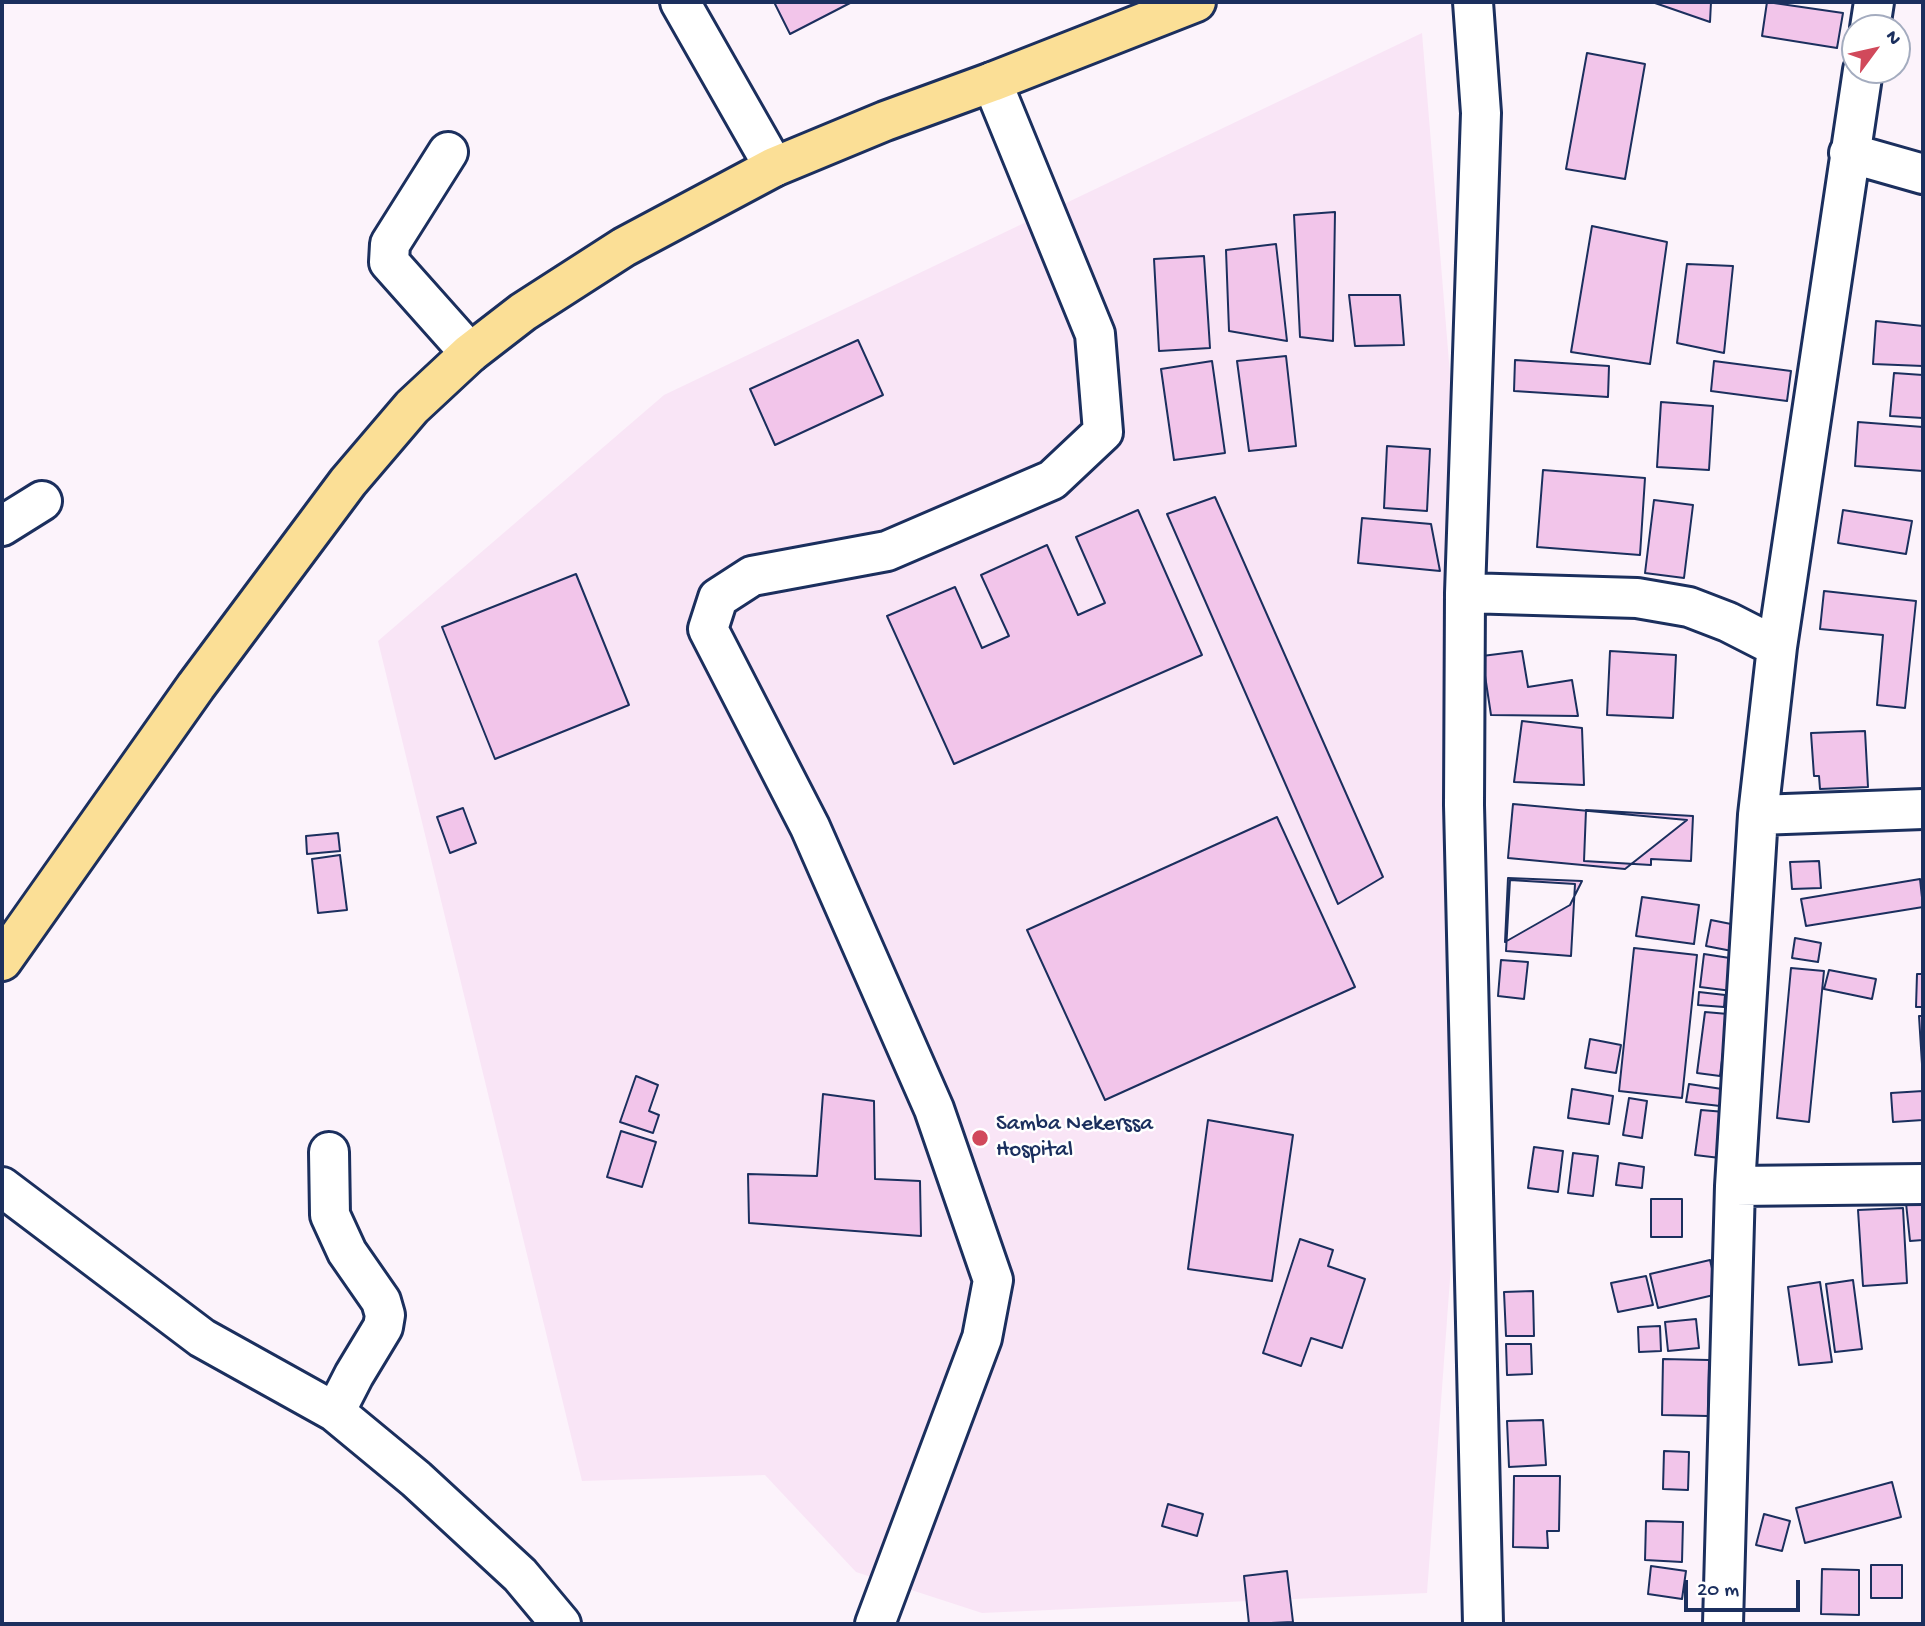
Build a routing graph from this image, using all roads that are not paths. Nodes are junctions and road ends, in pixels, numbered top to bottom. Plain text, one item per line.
1 (680, 2) edge
2 (1196, 2) edge
3 (1473, 2) edge
4 (992, 82) junction
5 (1861, 84) edge
6 (448, 152) dead end
7 (1849, 153) junction
8 (774, 167) junction
9 (1923, 174) edge
10 (470, 353) junction
11 (42, 500) dead end
12 (2, 526) edge
13 (1465, 593) junction
14 (1777, 647) junction
15 (1923, 808) edge
16 (1758, 815) junction
17 (2, 961) edge
18 (329, 1152) dead end
19 (1923, 1184) edge
20 (1735, 1186) junction
21 (2, 1187) edge
22 (335, 1412) junction
23 (561, 1624) edge
24 (875, 1624) edge
25 (1483, 1624) edge
26 (1723, 1624) edge

1 - 8 street
2 - 4 main road
3 - 13 street
4 - 8 main road
4 - 24 street
5 - 7 street
6 - 10 street
7 - 9 street
7 - 14 street
8 - 10 main road
10 - 17 main road
11 - 12 street
13 - 14 street
13 - 25 street
14 - 16 street
15 - 16 street
16 - 20 street
18 - 22 street
19 - 20 street
20 - 26 street
21 - 22 street
22 - 23 street

